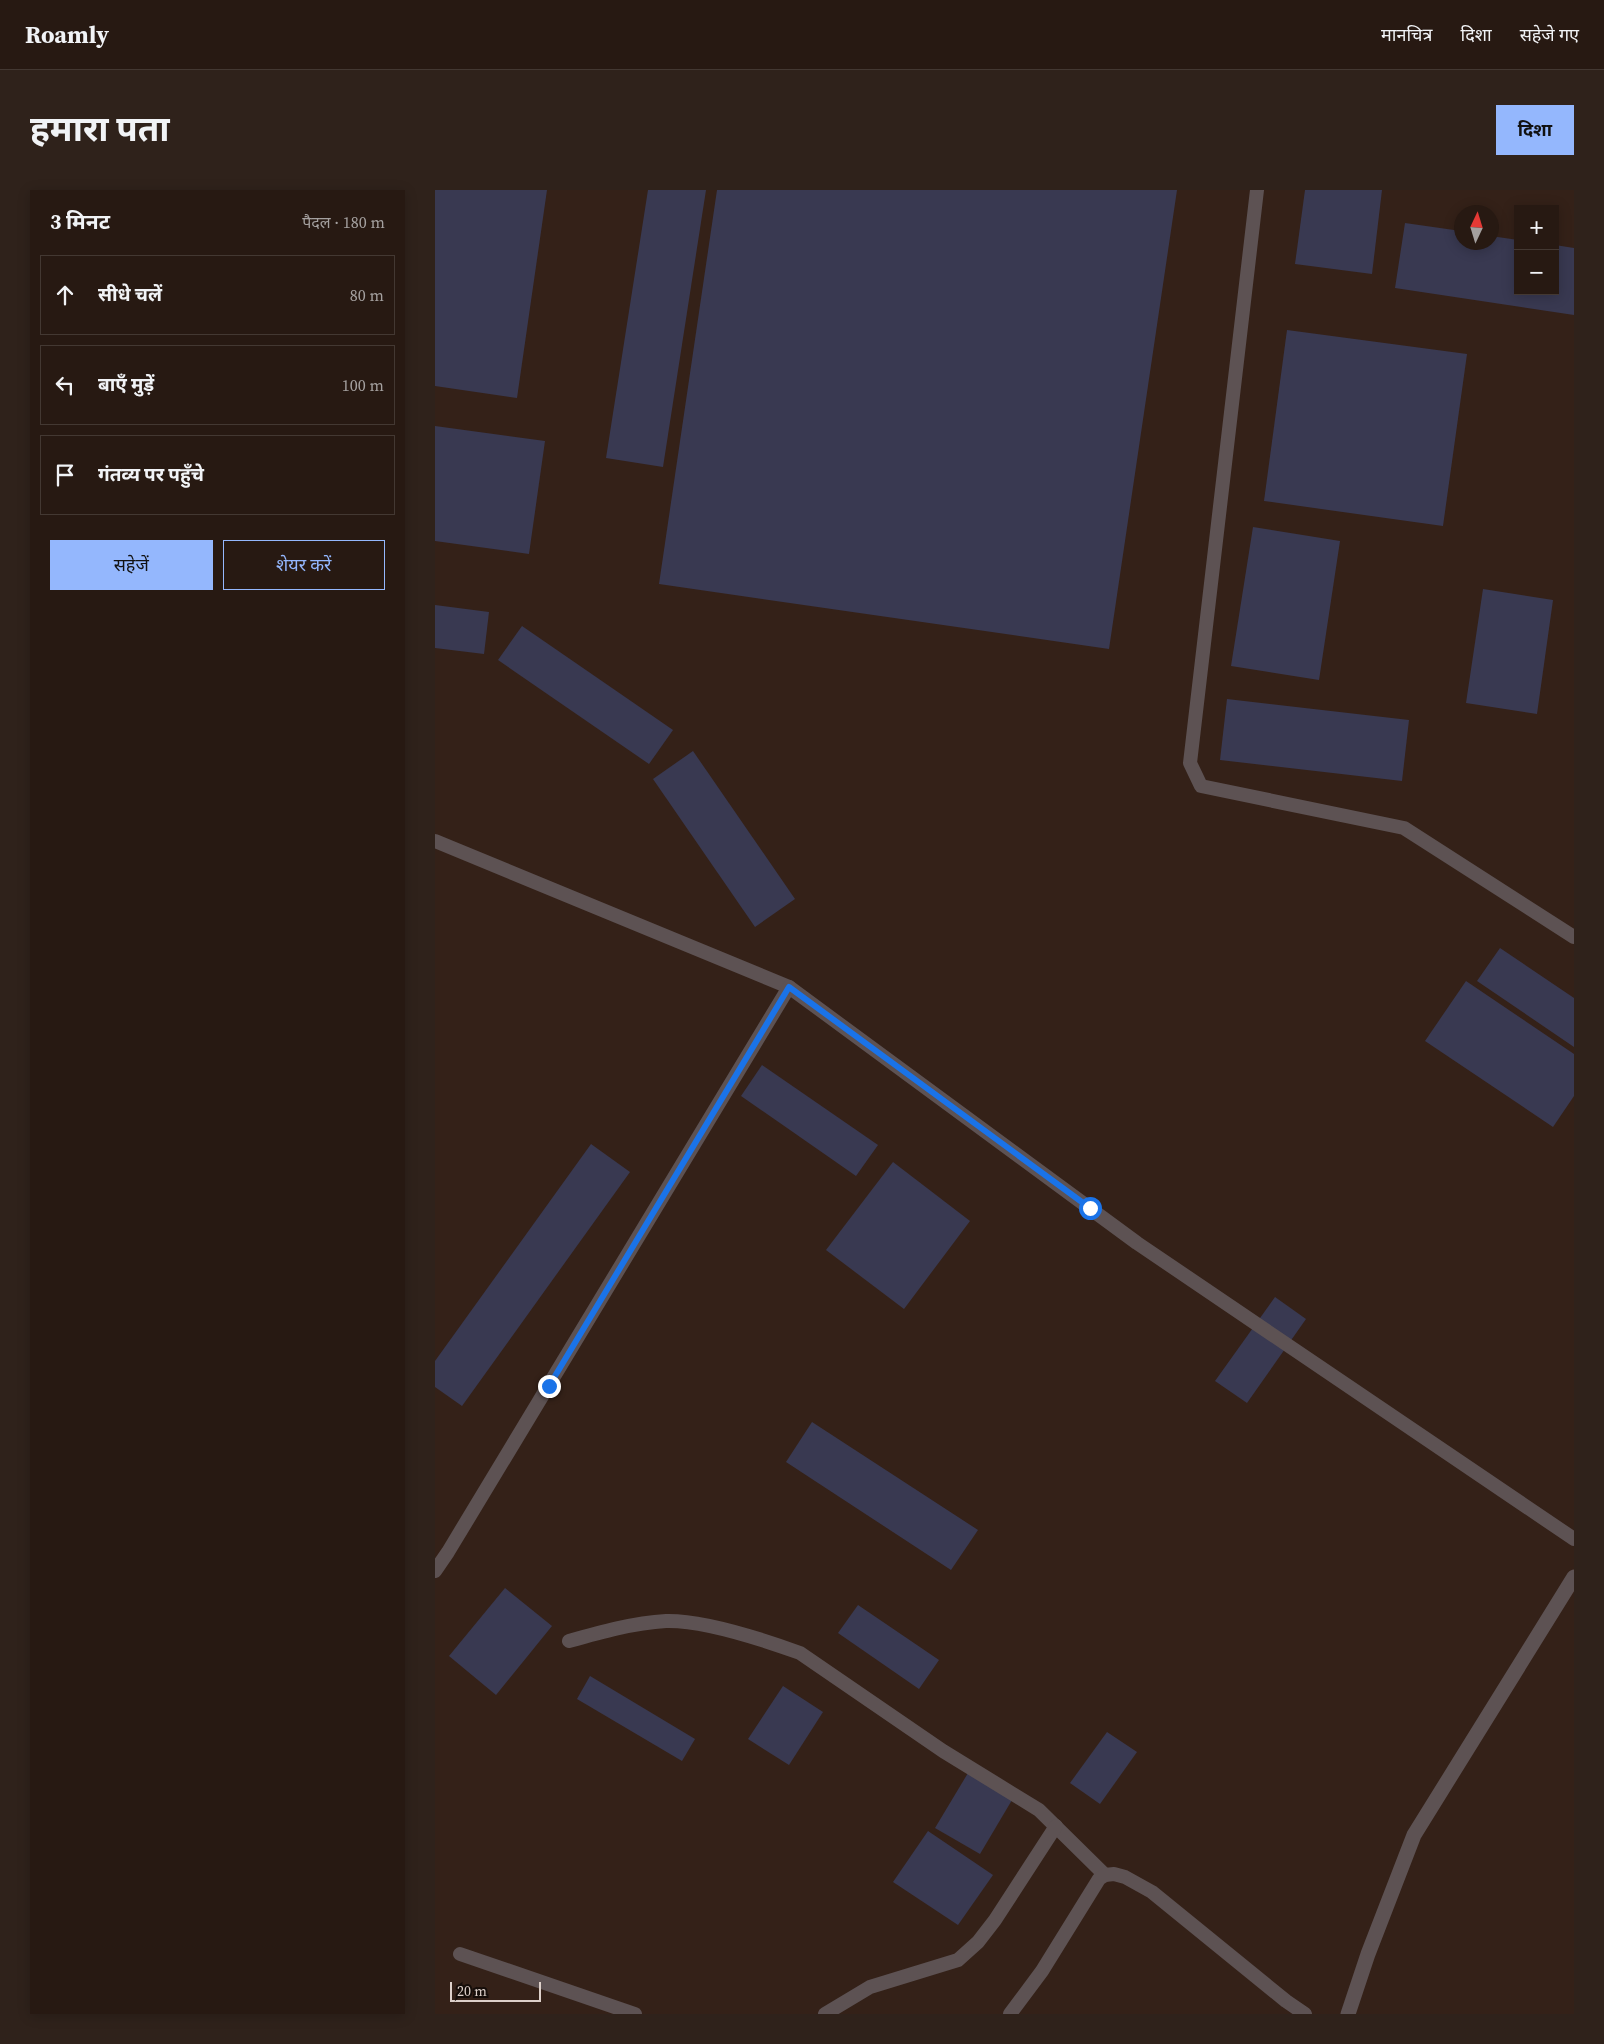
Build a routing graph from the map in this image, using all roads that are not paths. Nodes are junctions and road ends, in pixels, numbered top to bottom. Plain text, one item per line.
1 (1257, 190) edge
2 (435, 841) edge
3 (1574, 937) edge
4 (789, 987) junction
5 (1574, 1539) edge
6 (435, 1571) edge
7 (1574, 1577) edge
8 (569, 1641) dead end
9 (1056, 1826) junction
10 (1105, 1875) junction
11 (460, 1954) dead end
12 (1283, 2008) edge
13 (635, 2014) edge
14 (825, 2014) edge
15 (1010, 2014) edge
16 (1305, 2014) edge
17 (1348, 2014) edge

1 - 3 lane
2 - 4 lane
4 - 5 lane
4 - 6 lane
7 - 17 street
8 - 9 lane
9 - 10 lane
9 - 14 lane
10 - 12 lane
10 - 15 lane
11 - 13 lane
12 - 16 lane

